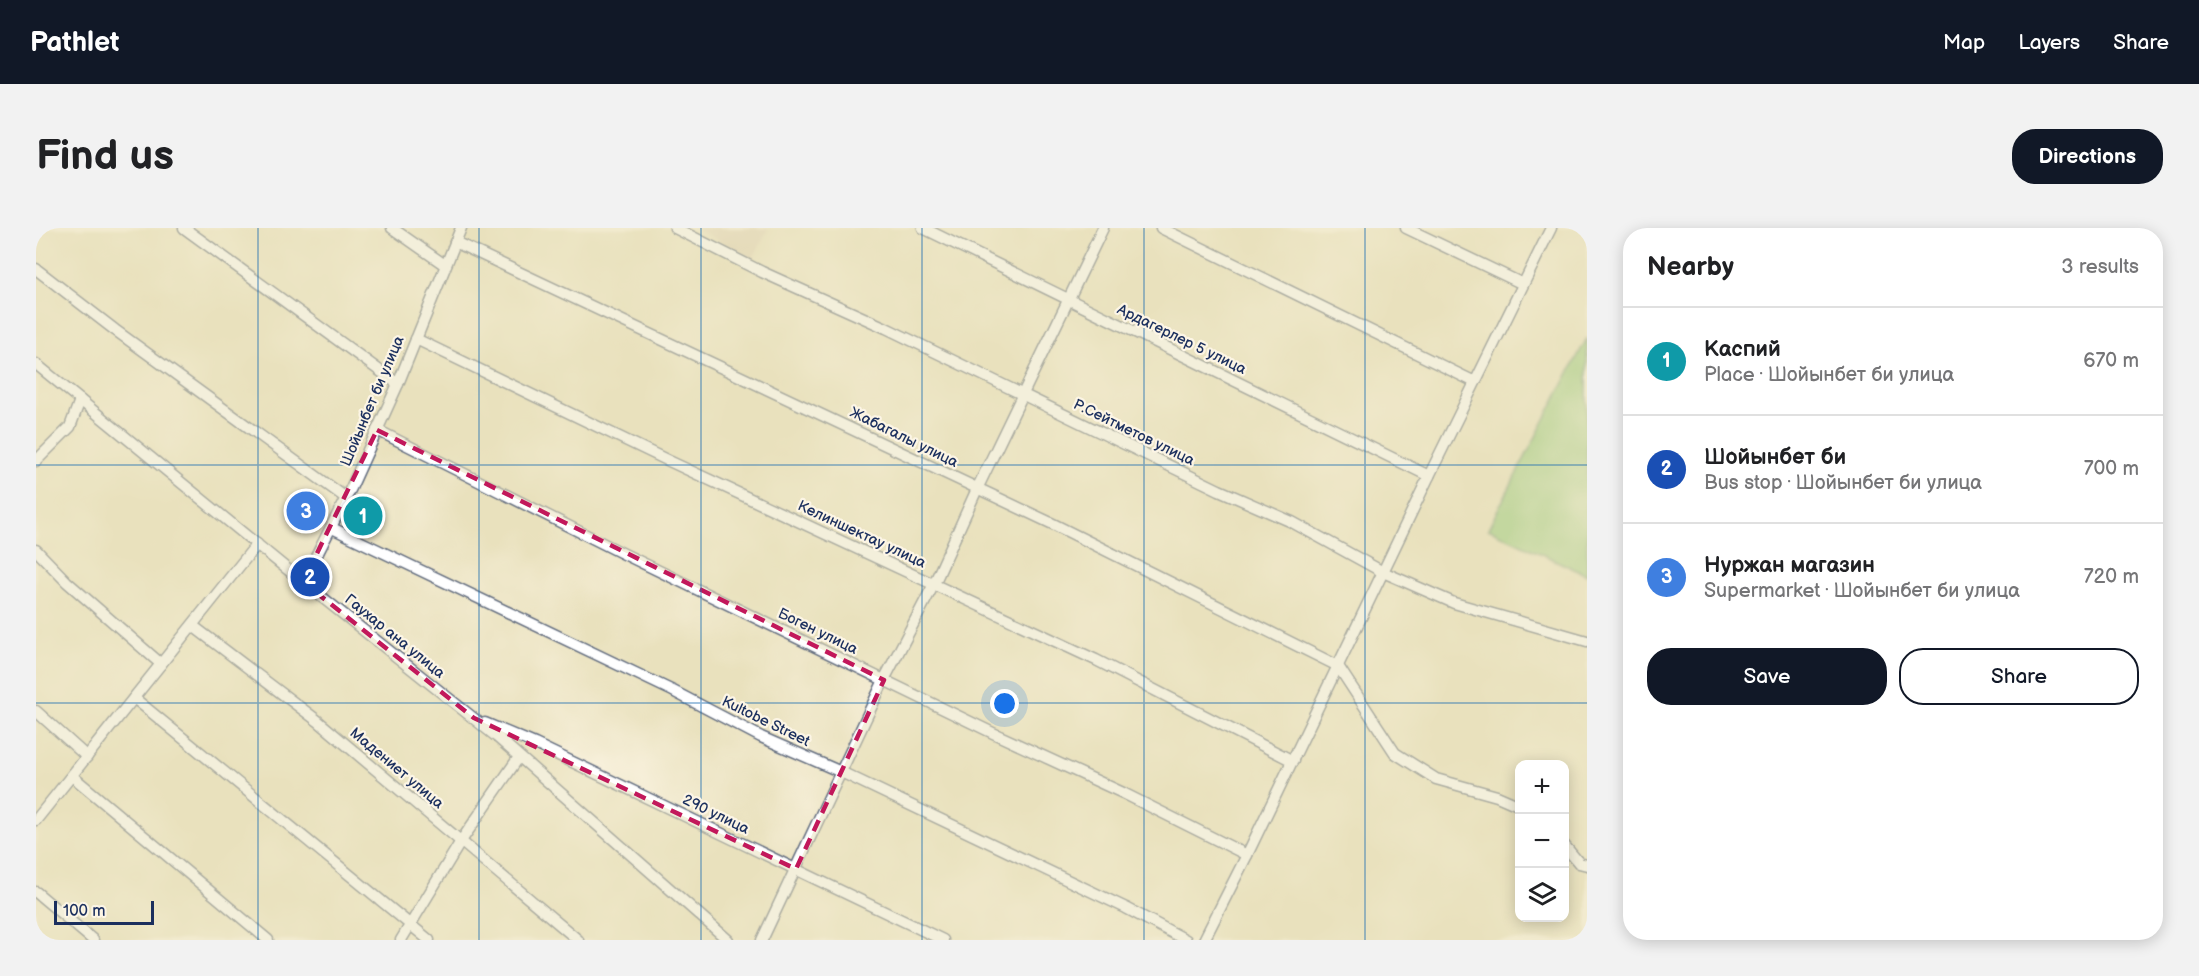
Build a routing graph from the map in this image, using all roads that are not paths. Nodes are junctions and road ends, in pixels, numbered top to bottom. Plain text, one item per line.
1 (184, 228) edge
2 (392, 228) edge
3 (461, 228) edge
4 (675, 228) edge
5 (923, 228) edge
6 (1103, 228) edge
7 (1161, 228) edge
8 (1406, 228) edge
9 (1551, 228) edge
10 (455, 242) junction
11 (445, 265) junction
12 (36, 269) edge
13 (1523, 284) junction
14 (1069, 301) junction
15 (416, 339) junction
16 (36, 364) edge
17 (1475, 382) junction
18 (398, 384) junction
19 (1023, 394) junction
20 (80, 400) junction
21 (377, 430) junction
22 (36, 461) edge
23 (1428, 476) junction
24 (977, 489) junction
25 (346, 498) junction
26 (332, 528) junction
27 (257, 544) junction
28 (36, 550) edge
29 (1383, 572) junction
30 (303, 582) junction
31 (934, 584) junction
32 (193, 626) junction
33 (1587, 641) edge
34 (161, 664) junction
35 (1338, 666) junction
36 (884, 680) junction
37 (134, 698) junction
38 (36, 711) edge
39 (474, 718) junction
40 (87, 757) junction
41 (519, 757) junction
42 (1293, 762) junction
43 (841, 772) junction
44 (72, 776) junction
45 (1515, 804) edge
46 (36, 820) edge
47 (461, 841) junction
48 (1569, 851) edge
49 (1247, 855) junction
50 (1587, 865) edge
51 (795, 869) junction
52 (36, 891) edge
53 (411, 925) junction
54 (93, 940) edge
55 (268, 940) edge
56 (401, 940) edge
57 (429, 940) edge
58 (578, 940) edge
59 (728, 940) edge
60 (762, 940) edge
61 (943, 940) edge
62 (1186, 940) edge
63 (1204, 940) edge

1 - 18 street
2 - 11 street
3 - 10 street, Шойынбет би улица
4 - 19 street, Р.Сейтметов улица
5 - 14 street, Ардагерлер 5 улица
6 - 14 street
7 - 17 street
8 - 13 street
9 - 13 street
10 - 11 street, Шойынбет би улица
10 - 24 street, Жабагалы улица
11 - 15 street, Шойынбет би улица
12 - 25 street
13 - 17 street
14 - 19 street
14 - 23 street, Ардагерлер 5 улица
15 - 18 street, Шойынбет би улица
15 - 31 street, Келиншектау улица
16 - 20 street, Гаухар ана улица
17 - 23 street
18 - 21 street, Шойынбет би улица
19 - 24 street
19 - 29 street, Р.Сейтметов улица
20 - 22 street
20 - 27 street, Гаухар ана улица
21 - 25 street, Шойынбет би улица
21 - 36 street, Боген улица
23 - 29 street
24 - 31 street
24 - 35 street, Жабагалы улица
25 - 26 street, Шойынбет би улица
26 - 30 street, Шойынбет би улица
26 - 43 street, Kultobe Street
27 - 30 street, Гаухар ана улица
27 - 32 street
28 - 34 street
29 - 33 street, Р.Сейтметов улица
29 - 35 street
30 - 39 street, Гаухар ана улица
31 - 36 street
31 - 42 street, Келиншектау улица
32 - 34 street
32 - 47 street, Мадениет улица
34 - 37 street
35 - 42 street
35 - 45 street
36 - 43 street
36 - 49 street, Боген улица
37 - 40 street
37 - 53 street
38 - 40 street
39 - 41 street, Гаухар ана улица
39 - 51 street, 290 улица
40 - 44 street
41 - 47 street
41 - 59 street, Гаухар ана улица
42 - 49 street
43 - 51 street
43 - 62 street, Kultobe Street
44 - 46 street
44 - 55 street
47 - 53 street
47 - 58 street, Мадениет улица
48 - 50 street
49 - 63 street
51 - 60 street
51 - 61 street, 290 улица
52 - 54 street
53 - 56 street
53 - 57 street

